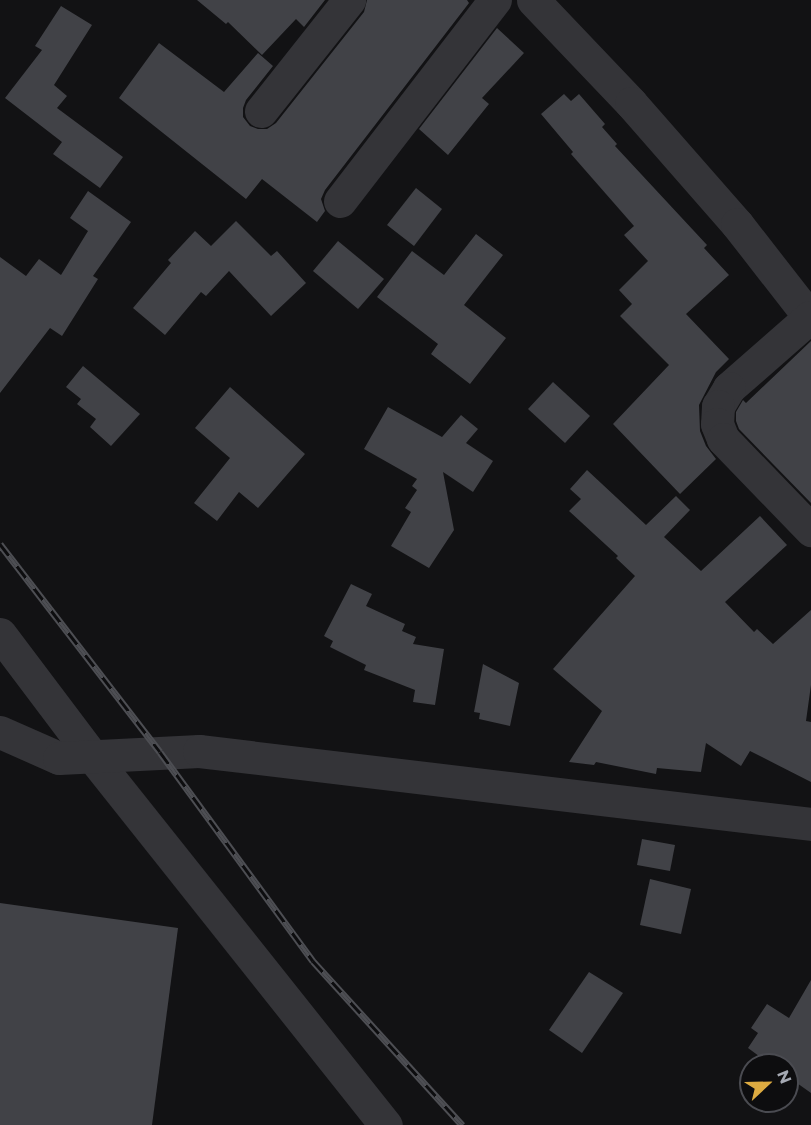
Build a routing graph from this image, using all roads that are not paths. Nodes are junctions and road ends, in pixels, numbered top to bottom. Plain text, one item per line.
1 (349, 0) edge
2 (495, 0) edge
3 (533, 0) edge
4 (261, 111) dead end
5 (340, 201) dead end
6 (810, 318) edge
7 (811, 530) edge
8 (0, 634) edge
9 (0, 732) edge
10 (92, 756) junction
11 (811, 824) edge
12 (386, 1125) edge

1 - 4 street
2 - 5 street
3 - 6 street
6 - 7 street
8 - 10 street
9 - 10 street
10 - 11 street
10 - 12 street

